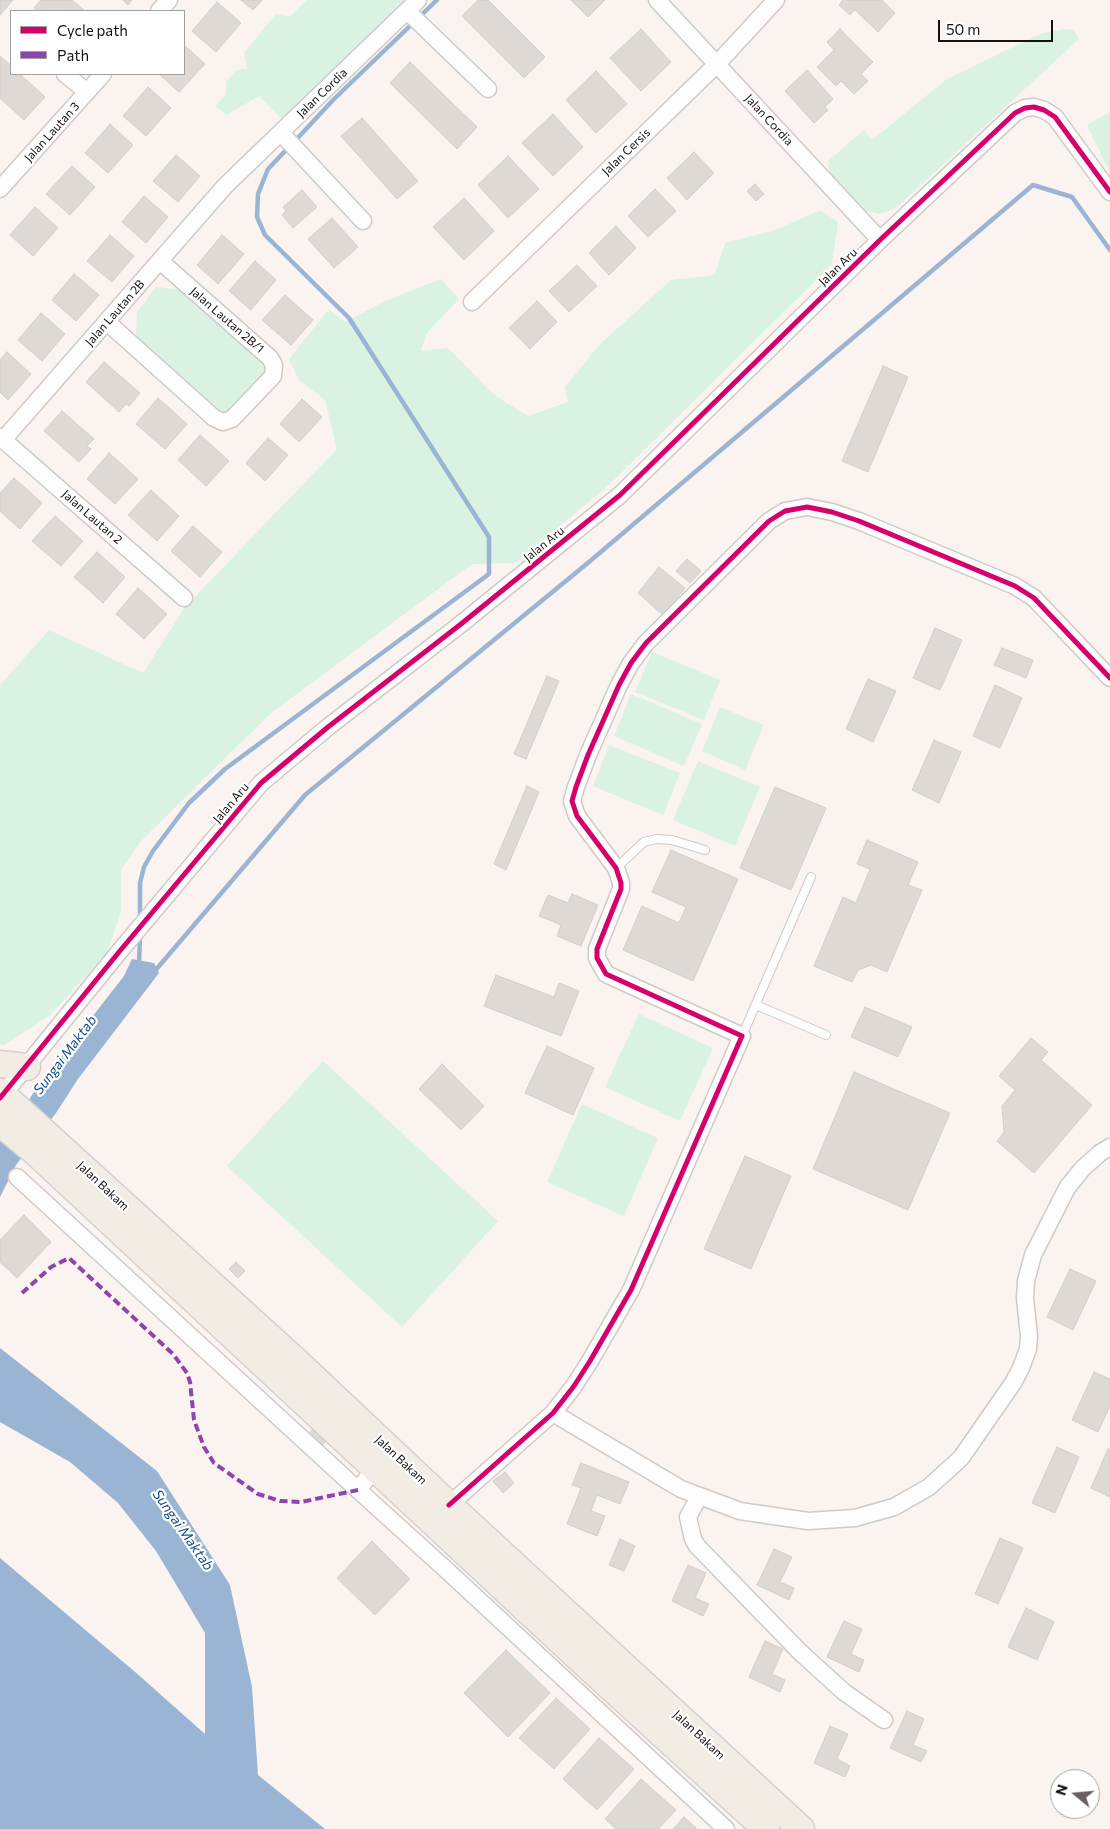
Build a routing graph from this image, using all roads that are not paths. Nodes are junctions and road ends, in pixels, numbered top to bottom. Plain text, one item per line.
1 (169, 0) edge
2 (657, 0) edge
3 (776, 0) edge
4 (412, 9) edge
5 (160, 10) edge
6 (717, 64) junction
7 (66, 75) edge
8 (103, 75) edge
9 (488, 89) dead end
10 (87, 92) junction
11 (288, 141) junction
12 (225, 186) joint
13 (0, 189) edge
14 (1110, 192) edge
15 (363, 221) dead end
16 (880, 240) junction
17 (160, 261) junction
18 (472, 302) dead end
19 (107, 322) junction
20 (2, 438) edge
21 (184, 598) dead end
22 (1110, 678) edge
23 (705, 850) dead end
24 (616, 868) junction
25 (810, 877) dead end
26 (756, 1005) junction
27 (826, 1035) dead end
28 (742, 1036) junction
29 (0, 1064) edge
30 (27, 1067) junction
31 (3, 1107) edge
32 (41, 1142) junction
33 (1110, 1147) edge
34 (17, 1177) dead end
35 (553, 1413) junction
36 (376, 1467) junction
37 (399, 1489) junction
38 (358, 1490) junction
39 (699, 1496) junction
40 (449, 1505) junction
41 (450, 1555) junction
42 (884, 1720) dead end
43 (726, 1829) edge
44 (766, 1829) edge
45 (801, 1829) edge

1 - 5 street
2 - 6 street, Jalan Cordia
3 - 6 street, Jalan Cersis
4 - 9 street
4 - 11 street, Jalan Cordia
6 - 16 street, Jalan Cordia
6 - 18 street, Jalan Cersis
7 - 10 street
8 - 10 street, Jalan Lautan 3
10 - 13 street, Jalan Lautan 3
11 - 12 street, Jalan Cordia
11 - 15 street
12 - 17 street, Jalan Lautan 2B
14 - 16 street, Jalan Aru
16 - 30 street, Jalan Aru
17 - 19 street, Jalan Lautan 2B
17 - 19 street, Jalan Lautan 2B/1
19 - 20 street, Jalan Lautan 2B
20 - 21 street, Jalan Lautan 2
22 - 24 street
23 - 24 lane
24 - 28 street
25 - 26 lane
26 - 27 lane
26 - 28 lane
28 - 35 street
29 - 30 main road
30 - 31 street, Jalan Aru
31 - 32 main road, Jalan Bakam
32 - 36 main road, Jalan Bakam
32 - 40 main road, Jalan Bakam
33 - 39 street
34 - 38 street
35 - 39 street
35 - 40 street
36 - 37 main road, Jalan Bakam
36 - 38 street
37 - 40 main road
37 - 41 main road, Jalan Bakam
38 - 41 street
39 - 42 street
40 - 45 main road, Jalan Bakam
41 - 43 street
41 - 44 main road, Jalan Bakam

